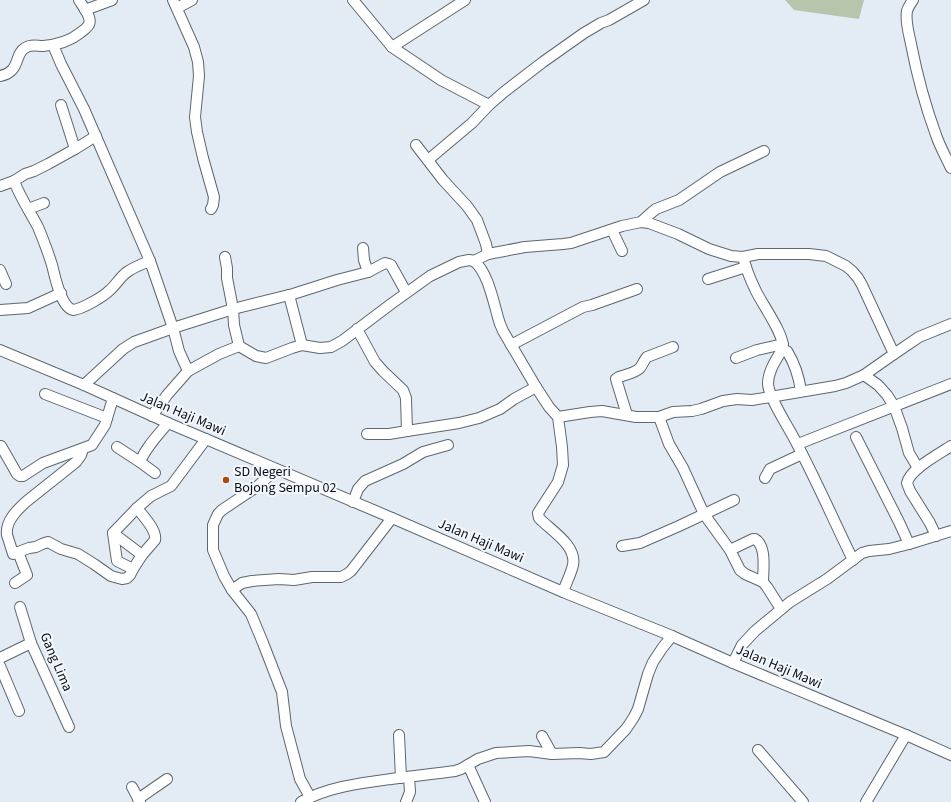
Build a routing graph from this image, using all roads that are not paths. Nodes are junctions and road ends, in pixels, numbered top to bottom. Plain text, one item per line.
1 (79, 0) edge
2 (112, 0) edge
3 (192, 0) edge
4 (353, 0) edge
5 (465, 0) edge
6 (644, 0) edge
7 (913, 0) edge
8 (175, 4) edge
9 (85, 10) junction
10 (53, 45) junction
11 (392, 47) junction
12 (0, 76) edge
13 (61, 105) dead end
14 (488, 105) junction
15 (96, 136) junction
16 (416, 145) dead end
17 (75, 149) junction
18 (764, 151) dead end
19 (428, 160) junction
20 (951, 168) edge
21 (14, 181) junction
22 (0, 186) edge
23 (44, 203) dead end
24 (28, 209) junction
25 (211, 209) dead end
26 (641, 222) junction
27 (612, 230) junction
28 (364, 248) dead end
29 (622, 251) dead end
30 (488, 254) junction
31 (225, 257) dead end
32 (743, 257) junction
33 (150, 261) junction
34 (474, 261) junction
35 (746, 267) junction
36 (0, 270) edge
37 (368, 272) junction
38 (708, 279) dead end
39 (6, 284) dead end
40 (637, 290) dead end
41 (406, 292) junction
42 (60, 293) junction
43 (289, 295) junction
44 (233, 309) junction
45 (0, 310) edge
46 (951, 324) edge
47 (173, 328) junction
48 (357, 329) junction
49 (302, 345) junction
50 (511, 345) junction
51 (238, 346) junction
52 (673, 347) dead end
53 (785, 348) junction
54 (0, 350) edge
55 (894, 354) junction
56 (736, 358) dead end
57 (188, 372) junction
58 (864, 375) junction
59 (951, 384) edge
60 (84, 385) junction
61 (536, 387) junction
62 (801, 392) junction
63 (45, 394) dead end
64 (772, 397) junction
65 (113, 398) junction
66 (894, 406) junction
67 (627, 415) junction
68 (152, 416) junction
69 (558, 417) junction
70 (659, 417) junction
71 (107, 418) junction
72 (168, 423) junction
73 (407, 431) junction
74 (368, 434) dead end
75 (856, 437) dead end
76 (206, 439) junction
77 (798, 444) junction
78 (448, 445) dead end
79 (1, 446) edge
80 (951, 446) edge
81 (117, 447) dead end
82 (83, 449) junction
83 (802, 454) junction
84 (4, 460) edge
85 (140, 462) junction
86 (918, 468) junction
87 (276, 469) junction
88 (155, 473) dead end
89 (764, 478) dead end
90 (734, 500) dead end
91 (353, 502) junction
92 (137, 508) junction
93 (704, 514) junction
94 (392, 518) junction
95 (951, 531) edge
96 (114, 533) junction
97 (936, 536) junction
98 (909, 544) junction
99 (622, 546) dead end
100 (730, 550) junction
101 (18, 552) junction
102 (142, 555) junction
103 (853, 560) junction
104 (133, 569) junction
105 (763, 582) junction
106 (16, 583) dead end
107 (232, 590) junction
108 (563, 592) junction
109 (20, 607) dead end
110 (781, 609) junction
111 (672, 636) junction
112 (31, 643) junction
113 (0, 658) edge
114 (733, 663) junction
115 (0, 666) edge
116 (19, 711) dead end
117 (69, 727) dead end
118 (399, 735) dead end
119 (906, 735) junction
120 (542, 736) dead end
121 (758, 750) dead end
122 (552, 754) junction
123 (951, 755) edge
124 (468, 765) junction
125 (405, 777) junction
126 (168, 779) dead end
127 (132, 787) dead end
128 (139, 800) edge
129 (306, 800) edge
130 (406, 802) edge
131 (486, 802) edge
132 (803, 802) edge
133 (866, 802) edge

1 - 9 street
2 - 9 street
3 - 8 street
4 - 11 street
5 - 11 street
6 - 14 street
7 - 20 street
8 - 25 street
9 - 10 street
10 - 12 street
10 - 15 street
11 - 14 street
13 - 17 street
14 - 19 street
15 - 17 street
15 - 33 street
16 - 19 street
17 - 21 street
18 - 26 street
19 - 30 street
21 - 22 street
21 - 24 street
23 - 24 street
24 - 42 street
26 - 27 street
26 - 32 street
27 - 29 street
27 - 30 street
28 - 37 street
30 - 34 street
31 - 44 street
32 - 35 street
32 - 55 street
33 - 42 street
33 - 47 street
34 - 41 street
34 - 50 street
35 - 38 street
35 - 53 street
36 - 39 street
37 - 41 street
37 - 43 street
40 - 50 street
41 - 48 street
42 - 45 street
43 - 44 street
43 - 49 street
44 - 47 street
44 - 51 street
46 - 55 street
47 - 57 street
47 - 60 street
48 - 49 street
48 - 73 street
49 - 51 street
50 - 61 street
51 - 57 street
52 - 67 street
53 - 56 street
53 - 62 street
53 - 64 street
54 - 60 street, Jalan Haji Mawi
55 - 58 street
57 - 68 street
58 - 62 street
58 - 66 street
59 - 66 street
60 - 65 street, Jalan Haji Mawi
61 - 69 street
61 - 73 street
62 - 64 street
63 - 71 street
64 - 70 street
64 - 77 street
65 - 68 street, Jalan Haji Mawi
65 - 71 street
66 - 77 street
66 - 86 street
67 - 69 street
67 - 70 street
68 - 72 street, Jalan Haji Mawi
69 - 108 street
70 - 93 street
71 - 82 street
72 - 76 street, Jalan Haji Mawi
72 - 85 street
73 - 74 street
75 - 98 street
76 - 87 street, Jalan Haji Mawi
76 - 92 street
77 - 83 street
78 - 91 street
79 - 84 street
80 - 86 street
81 - 85 street
82 - 84 street
82 - 101 street
83 - 89 street
83 - 103 street
85 - 88 street
86 - 97 street
87 - 91 street, Jalan Haji Mawi
87 - 107 street
90 - 93 street
91 - 94 street, Jalan Haji Mawi
92 - 96 street
92 - 102 street
93 - 99 street
93 - 100 street
94 - 107 street
94 - 108 street, Jalan Haji Mawi
95 - 97 street
96 - 102 street
96 - 104 street
97 - 98 street
98 - 103 street
100 - 105 street
100 - 105 street
101 - 104 street
101 - 106 street
102 - 104 street
103 - 110 street
105 - 110 street
107 - 129 street
108 - 111 street, Jalan Haji Mawi
109 - 112 street, Gang Lima
110 - 114 street
111 - 114 street, Jalan Haji Mawi
111 - 122 street
112 - 113 street
112 - 117 street, Gang Lima
114 - 119 street, Jalan Haji Mawi
115 - 116 street
118 - 125 street
119 - 123 street, Jalan Haji Mawi
119 - 133 street
120 - 122 street
121 - 132 street
122 - 124 street
124 - 125 street
124 - 131 street
125 - 129 street
125 - 130 street
126 - 128 street
127 - 128 street

